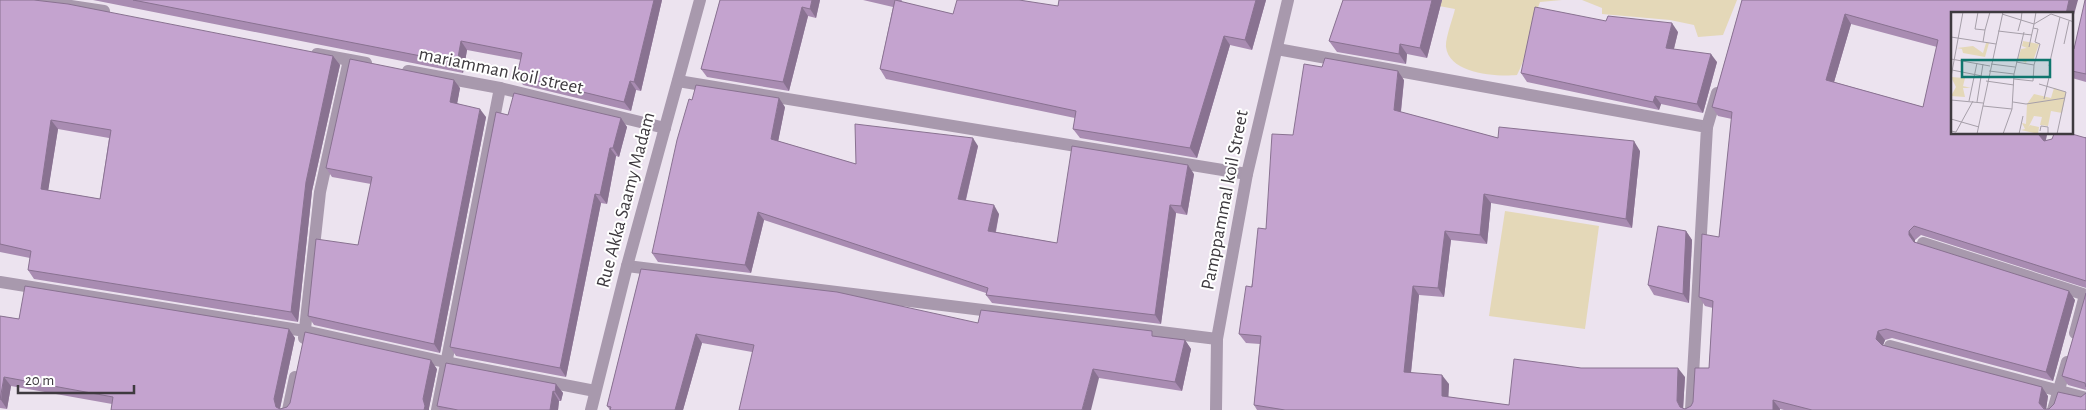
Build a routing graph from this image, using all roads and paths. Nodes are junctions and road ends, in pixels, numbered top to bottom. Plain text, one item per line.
1 (32, 0) edge
2 (700, 0) edge
3 (1288, 0) edge
4 (115, 13) edge
5 (1276, 49) junction
6 (300, 50) edge
7 (349, 60) junction
8 (377, 65) edge
9 (396, 69) edge
10 (678, 81) junction
11 (1720, 82) edge
12 (500, 88) junction
13 (1707, 127) junction
14 (665, 128) junction
15 (1247, 174) junction
16 (1923, 243) edge
17 (627, 266) junction
18 (0, 282) edge
19 (2086, 295) edge
20 (305, 330) junction
21 (1217, 339) junction
22 (1890, 346) edge
23 (302, 348) edge
24 (445, 362) junction
25 (298, 366) edge
26 (595, 391) junction
27 (2060, 391) junction
28 (2086, 398) edge
29 (288, 410) edge
30 (437, 410) edge
31 (591, 410) edge
32 (1216, 410) edge
33 (1691, 410) edge
34 (2054, 410) edge

1 - 4 street
2 - 10 street, Rue Akka Saamy Madam
3 - 5 street, Pamppammal koil Street
5 - 13 street
5 - 15 street, Pamppammal koil Street
6 - 7 street
7 - 8 street
7 - 20 street
9 - 12 street, mariamman koil street
10 - 14 street, Rue Akka Saamy Madam
10 - 15 street
11 - 13 street
12 - 14 street, mariamman koil street
12 - 24 street
13 - 33 street
14 - 17 street, Rue Akka Saamy Madam
15 - 21 street, Pamppammal koil Street
16 - 19 street
17 - 21 street
17 - 26 street, Rue Akka Saamy Madam
18 - 20 street
19 - 27 street
20 - 23 street
20 - 24 street
21 - 32 street, Pamppammal koil Street
22 - 27 street
24 - 26 street
24 - 30 street
25 - 29 street
26 - 31 street, Rue Akka Saamy Madam
27 - 28 street
27 - 34 street

